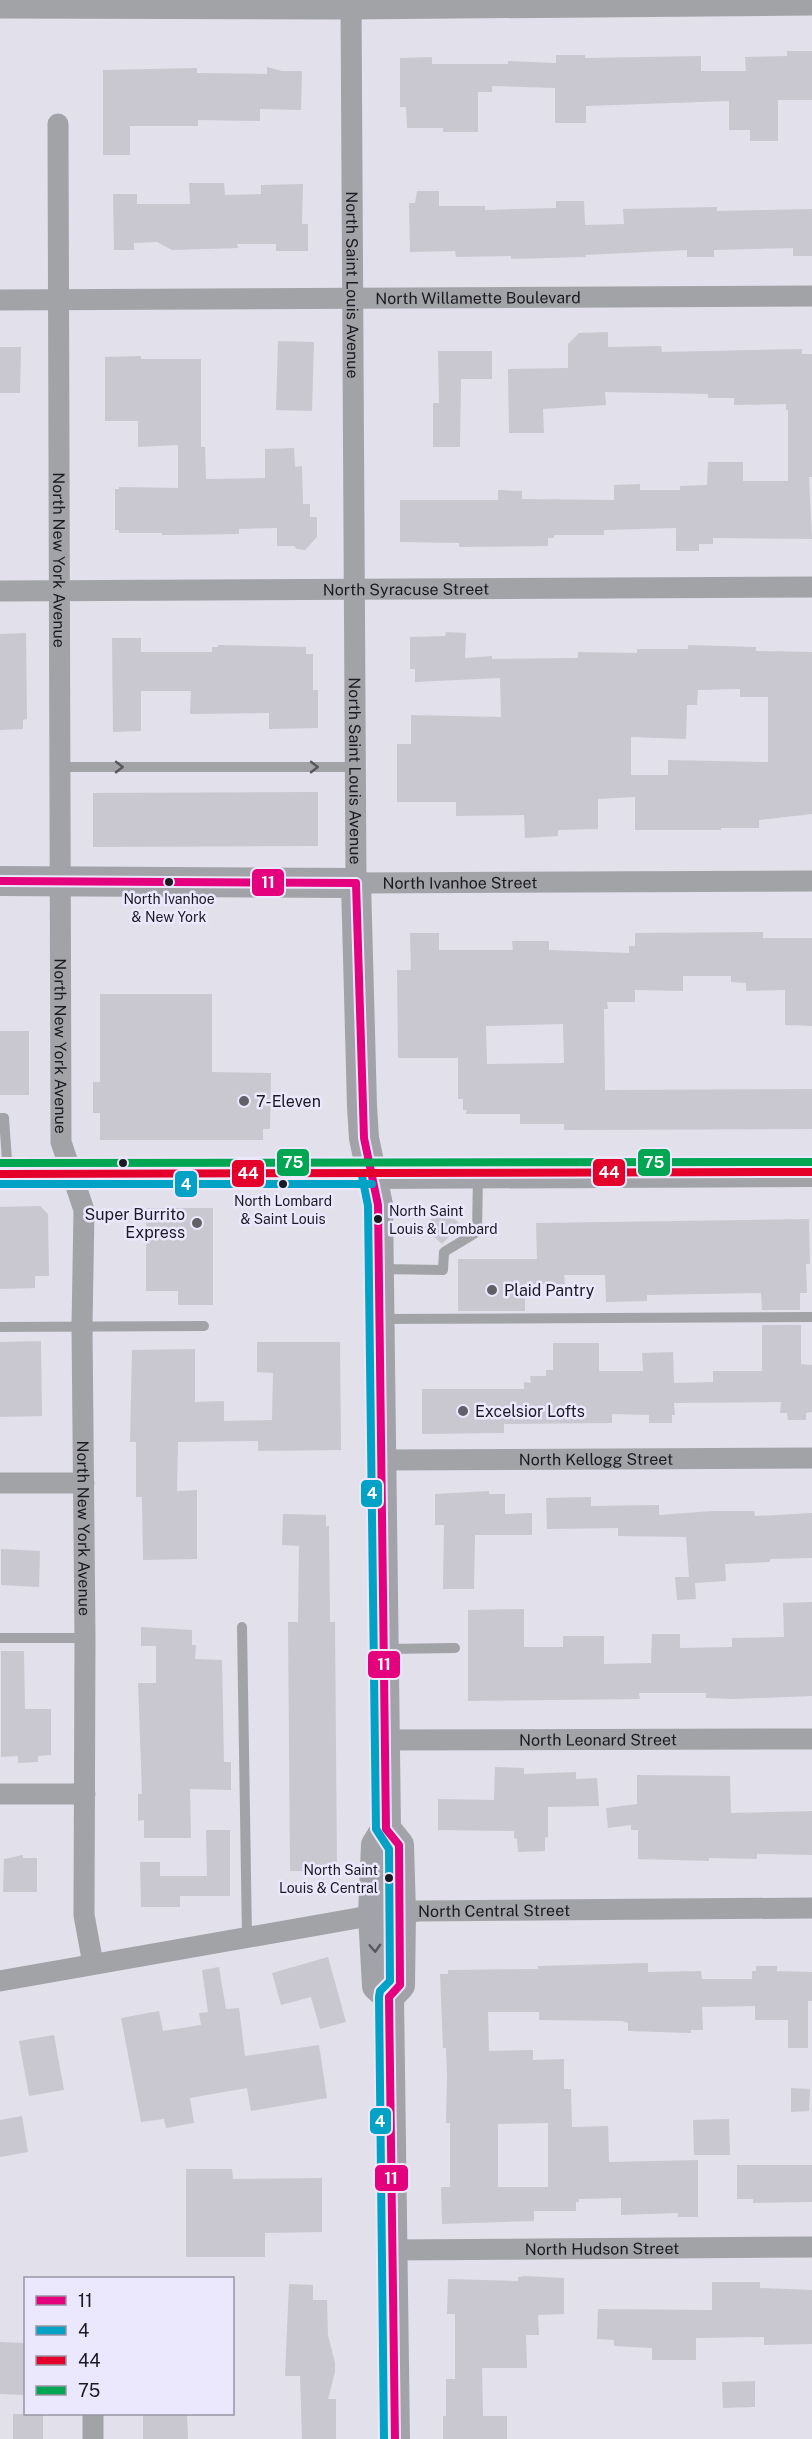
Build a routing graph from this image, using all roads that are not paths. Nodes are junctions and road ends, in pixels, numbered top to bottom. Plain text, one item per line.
1 (59, 4) edge
2 (351, 4) edge
3 (812, 5) edge
4 (0, 8) edge
5 (57, 124) dead end
6 (812, 296) edge
7 (352, 298) junction
8 (0, 300) edge
9 (58, 300) junction
10 (812, 587) edge
11 (353, 590) junction
12 (0, 591) edge
13 (60, 591) junction
14 (60, 767) junction
15 (355, 767) junction
16 (0, 881) edge
17 (60, 881) junction
18 (812, 881) edge
19 (356, 883) junction
20 (0, 1118) edge
21 (812, 1172) edge
22 (4, 1174) edge
23 (71, 1174) junction
24 (372, 1174) junction
25 (478, 1174) junction
26 (379, 1269) junction
27 (812, 1317) edge
28 (380, 1319) junction
29 (204, 1326) dead end
30 (0, 1327) edge
31 (82, 1327) junction
32 (812, 1458) edge
33 (382, 1460) junction
34 (0, 1483) edge
35 (84, 1483) junction
36 (243, 1627) dead end
37 (0, 1638) edge
38 (85, 1638) junction
39 (455, 1648) dead end
40 (384, 1649) junction
41 (812, 1739) edge
42 (385, 1740) junction
43 (0, 1794) edge
44 (85, 1794) junction
45 (812, 1908) edge
46 (387, 1914) junction
47 (247, 1937) junction
48 (93, 1964) junction
49 (0, 1981) edge
50 (812, 2247) edge
51 (392, 2250) junction
52 (93, 2415) edge
53 (93, 2439) edge
54 (395, 2439) edge

1 - 2 street
1 - 4 street
2 - 3 street
2 - 7 street, North Saint Louis Avenue
5 - 9 street, North New York Avenue
6 - 7 street, North Willamette Boulevard
7 - 9 street, North Willamette Boulevard
7 - 11 street, North Saint Louis Avenue
8 - 9 street, North Willamette Boulevard
9 - 13 street, North New York Avenue
10 - 11 street, North Syracuse Street
11 - 13 street, North Syracuse Street
11 - 15 street, North Saint Louis Avenue
12 - 13 street, North Syracuse Street
13 - 14 street, North New York Avenue
14 -> 15 lane
14 - 17 street, North New York Avenue
15 - 19 street, North Saint Louis Avenue
16 - 17 main road, North Ivanhoe Street
17 - 19 main road, North Ivanhoe Street
17 - 23 street, North New York Avenue
18 - 19 street, North Ivanhoe Street
19 - 24 main road, North Saint Louis Avenue
20 - 22 lane
21 - 25 main road
22 - 23 street
23 - 24 street
23 - 31 street, North New York Avenue
24 - 25 main road
24 - 26 main road, North Saint Louis Avenue
25 - 26 lane
26 - 28 main road, North Saint Louis Avenue
27 - 28 lane
28 - 33 main road, North Saint Louis Avenue
29 - 31 lane
30 - 31 lane
31 - 35 street, North New York Avenue
32 - 33 street, North Kellogg Street
33 - 40 main road, North Saint Louis Avenue
34 - 35 street
35 - 38 street, North New York Avenue
36 - 47 lane
37 - 38 lane
38 - 44 street, North New York Avenue
39 - 40 lane
40 - 42 main road, North Saint Louis Avenue
41 - 42 street, North Leonard Street
42 - 46 main road, North Saint Louis Avenue
43 - 44 street
44 - 48 street, North New York Avenue
45 - 46 street, North Central Street
46 - 47 street, North Central Street
46 - 51 main road, North Saint Louis Avenue
47 - 48 street, North Central Street
48 - 49 street, North Central Street
50 - 51 street, North Hudson Street
51 - 54 main road, North Saint Louis Avenue
52 - 53 street

